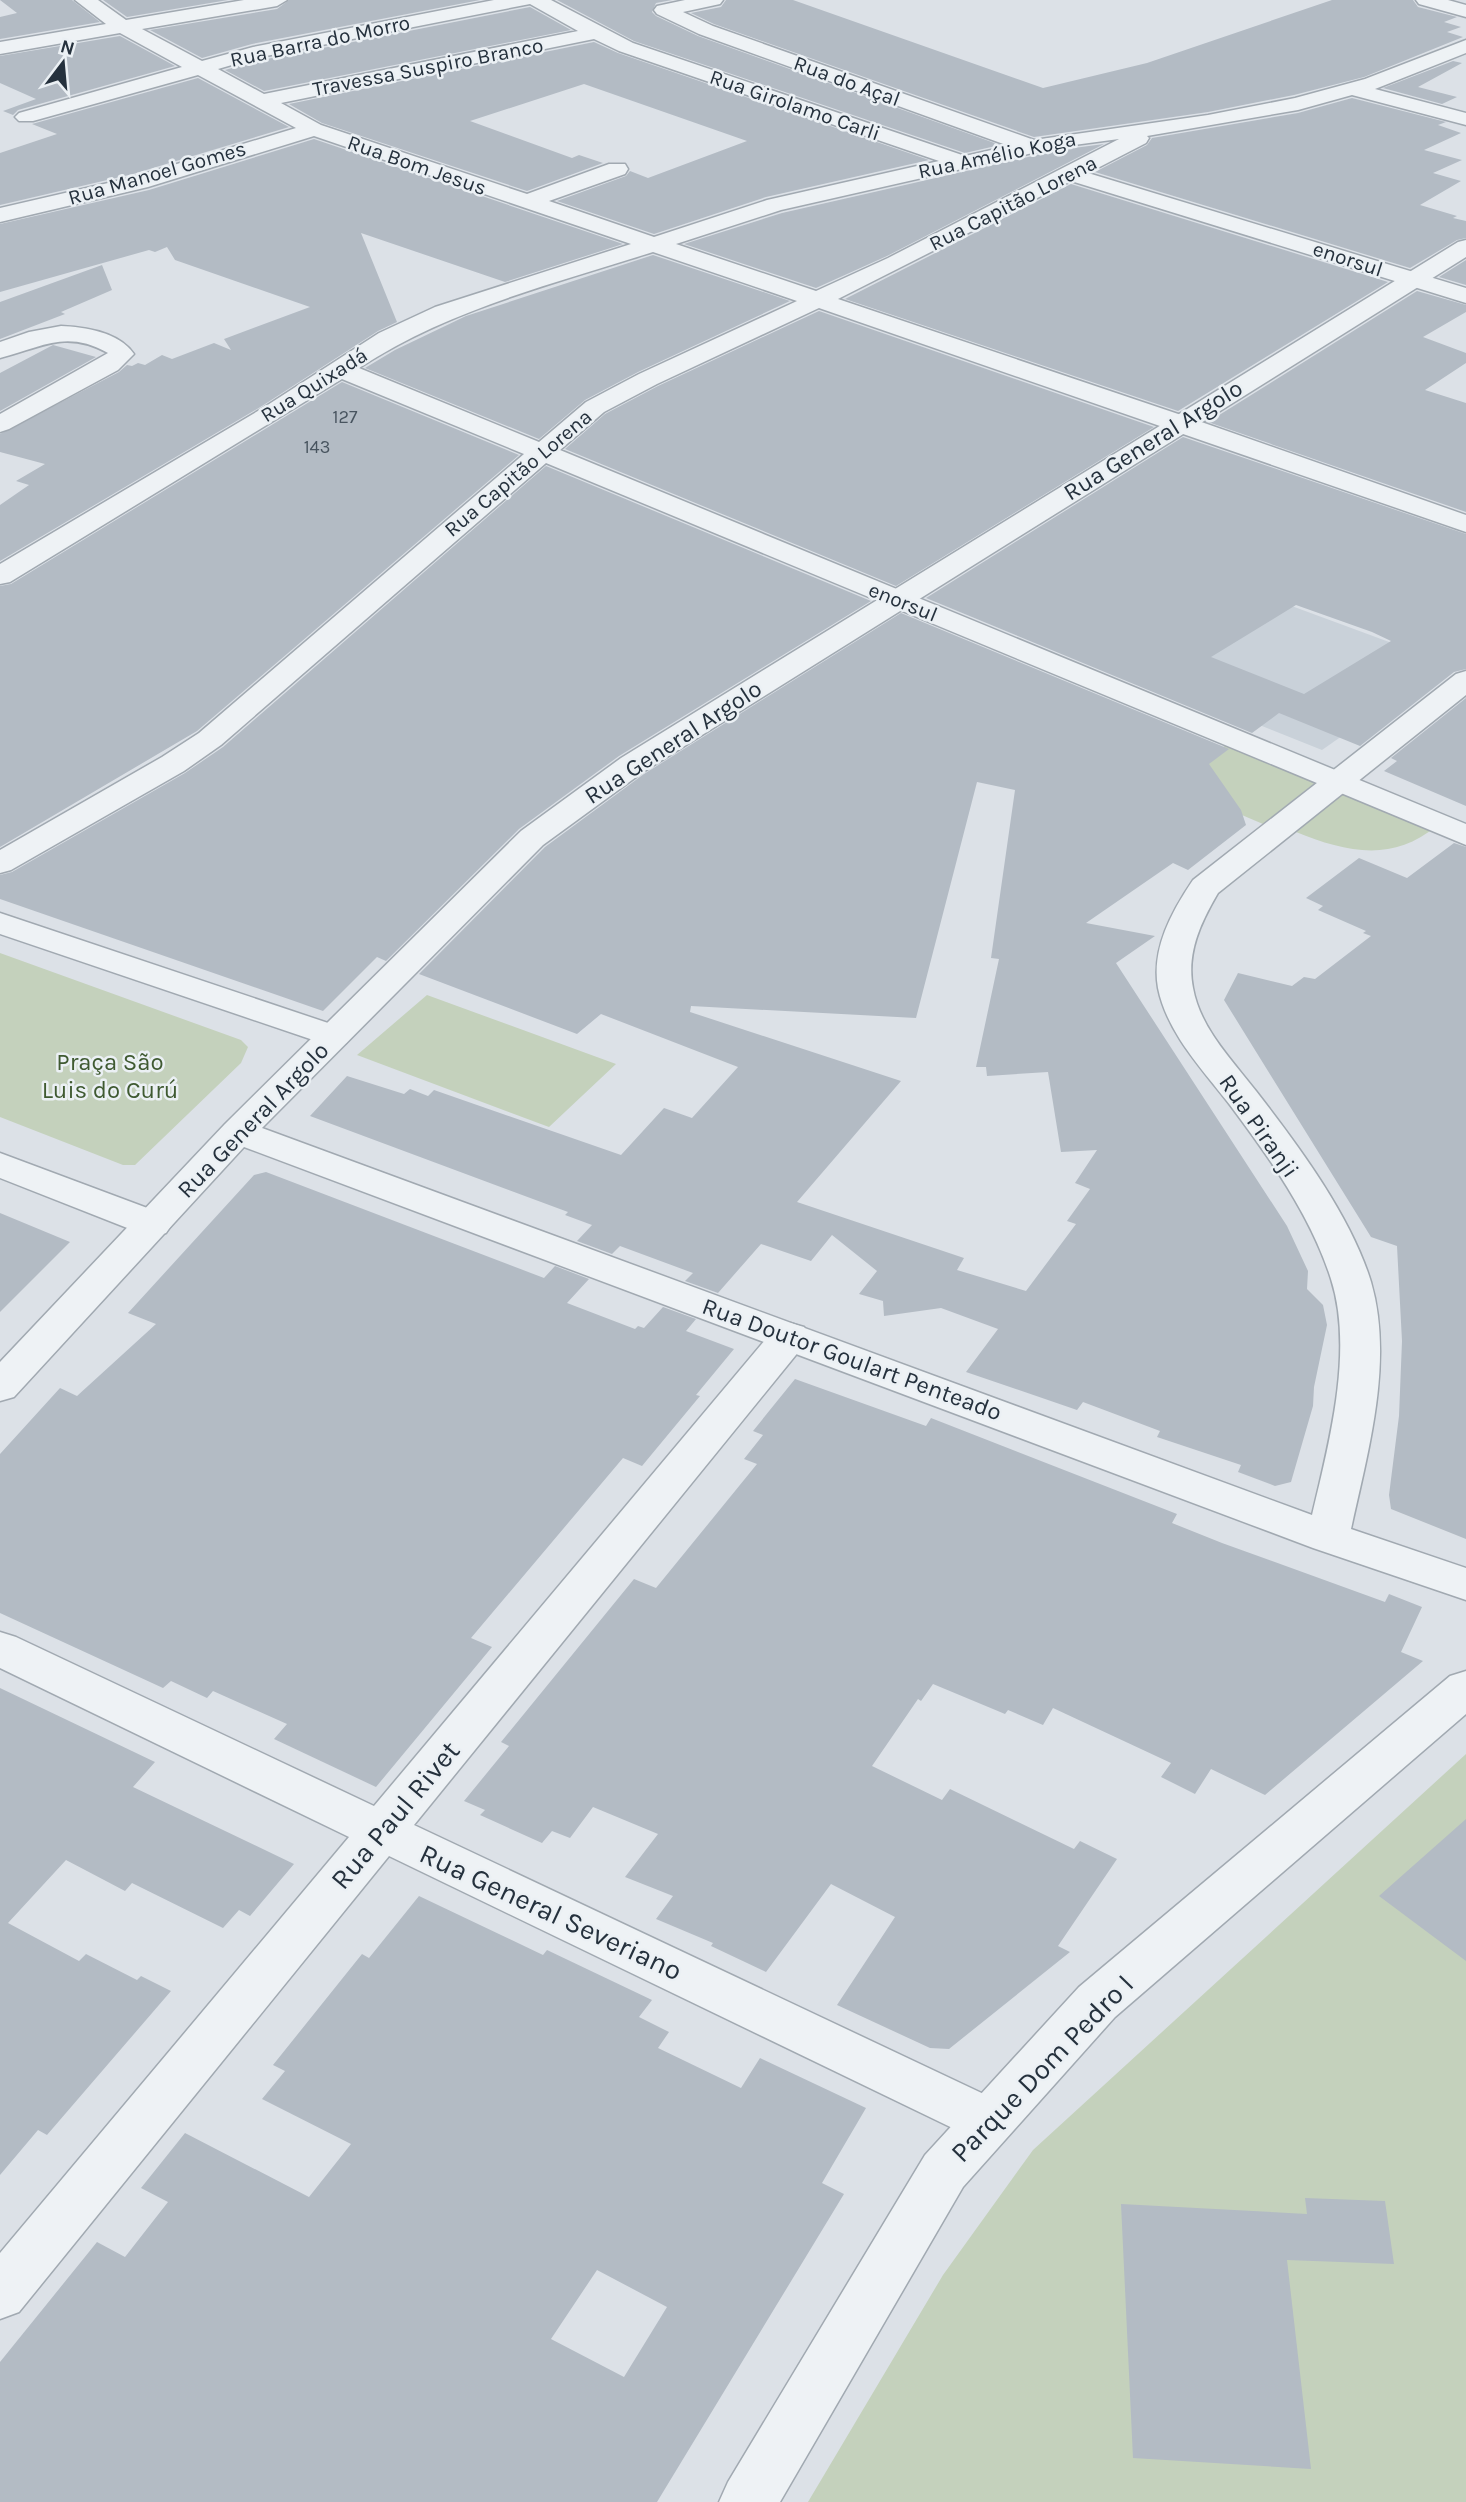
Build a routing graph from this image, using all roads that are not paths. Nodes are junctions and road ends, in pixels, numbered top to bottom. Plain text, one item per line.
1 (277, 0) edge
2 (524, 0) edge
3 (537, 0) edge
4 (713, 0) edge
5 (1426, 0) edge
6 (125, 1) edge
7 (89, 3) edge
8 (1466, 11) edge
9 (158, 22) junction
10 (123, 27) junction
11 (706, 30) junction
12 (596, 33) junction
13 (1466, 46) edge
14 (626, 47) junction
15 (0, 48) edge
16 (195, 65) junction
17 (1352, 89) junction
18 (260, 101) junction
19 (26, 117) dead end
20 (1466, 119) edge
21 (1162, 126) junction
22 (314, 129) junction
23 (1032, 147) junction
24 (964, 162) junction
25 (617, 169) dead end
26 (1069, 174) junction
27 (526, 202) junction
28 (0, 215) edge
29 (651, 246) junction
30 (1466, 247) edge
31 (1413, 279) junction
32 (1466, 296) edge
33 (819, 299) junction
34 (0, 351) edge
35 (341, 369) junction
36 (1181, 423) junction
37 (0, 424) edge
38 (540, 452) junction
39 (1466, 524) edge
40 (0, 576) edge
41 (895, 599) junction
42 (1466, 680) edge
43 (1338, 782) junction
44 (1466, 835) edge
45 (0, 863) edge
46 (0, 923) edge
47 (334, 1036) junction
48 (238, 1132) junction
49 (0, 1165) edge
50 (153, 1224) junction
51 (790, 1336) junction
52 (0, 1387) edge
53 (1328, 1537) junction
54 (1466, 1584) edge
55 (0, 1649) edge
56 (1466, 1688) edge
57 (382, 1831) junction
58 (989, 2121) junction
59 (0, 2294) edge
60 (748, 2502) edge

1 - 9 street
2 - 16 street, Rua Barra do Morro
3 - 12 street, Rua Girolamo Carli
4 - 11 street, Rua do Açal
5 - 8 street
6 - 7 street
7 - 10 street, Rua Bom Jesus
9 - 10 street
9 - 16 street
10 - 15 street
10 - 16 street, Rua Bom Jesus
11 - 14 street, Rua Girolamo Carli
11 - 23 street, Rua do Açal
12 - 14 street, Rua Girolamo Carli
12 - 18 street, Travessa Suspiro Branco
13 - 17 street, Rua Amélio Koga
14 - 24 street, Rua Girolamo Carli
16 - 18 street, Rua Bom Jesus
16 - 19 street, Rua Barra do Morro
17 - 20 street
17 - 21 street, Rua Amélio Koga
18 - 22 street, Rua Bom Jesus
21 - 23 street, Rua Amélio Koga
21 - 26 street, Rua Capitão Lorena
22 - 27 street, Rua Bom Jesus
22 - 28 street, Rua Manoel Gomes
23 - 24 street, Rua Amélio Koga
24 - 29 street, Rua Amélio Koga
25 - 27 street
26 - 31 street, enorsul
26 - 33 street, Rua Capitão Lorena
27 - 29 street, Rua Bom Jesus
29 - 33 street
29 - 35 street, Rua Quixadá
30 - 31 street, Rua General Argolo
31 - 32 street, enorsul
31 - 36 street, Rua General Argolo
33 - 36 street
33 - 38 street, Rua Capitão Lorena
34 - 37 street
35 - 38 street, enorsul
35 - 40 street, Rua Quixadá
36 - 39 street
36 - 41 street, Rua General Argolo
38 - 41 street, enorsul
38 - 45 street, Rua Capitão Lorena
41 - 43 street, enorsul
41 - 47 street, Rua General Argolo
42 - 43 street, Rua Piranji
43 - 44 street, enorsul
43 - 53 street, Rua Piranji
46 - 47 street
47 - 48 street, Rua General Argolo
48 - 50 street, Rua General Argolo
48 - 51 street, Rua Doutor Goulart Penteado
49 - 50 street
50 - 52 street, Rua General Argolo
51 - 53 street, Rua Doutor Goulart Penteado
51 - 57 street, Rua Paul Rivet
53 - 54 street, Rua Doutor Goulart Penteado
55 - 57 street, Rua General Severiano
56 - 58 street, Parque Dom Pedro I
57 - 58 street, Rua General Severiano
57 - 59 street, Rua Paul Rivet
58 - 60 street, Parque Dom Pedro I

